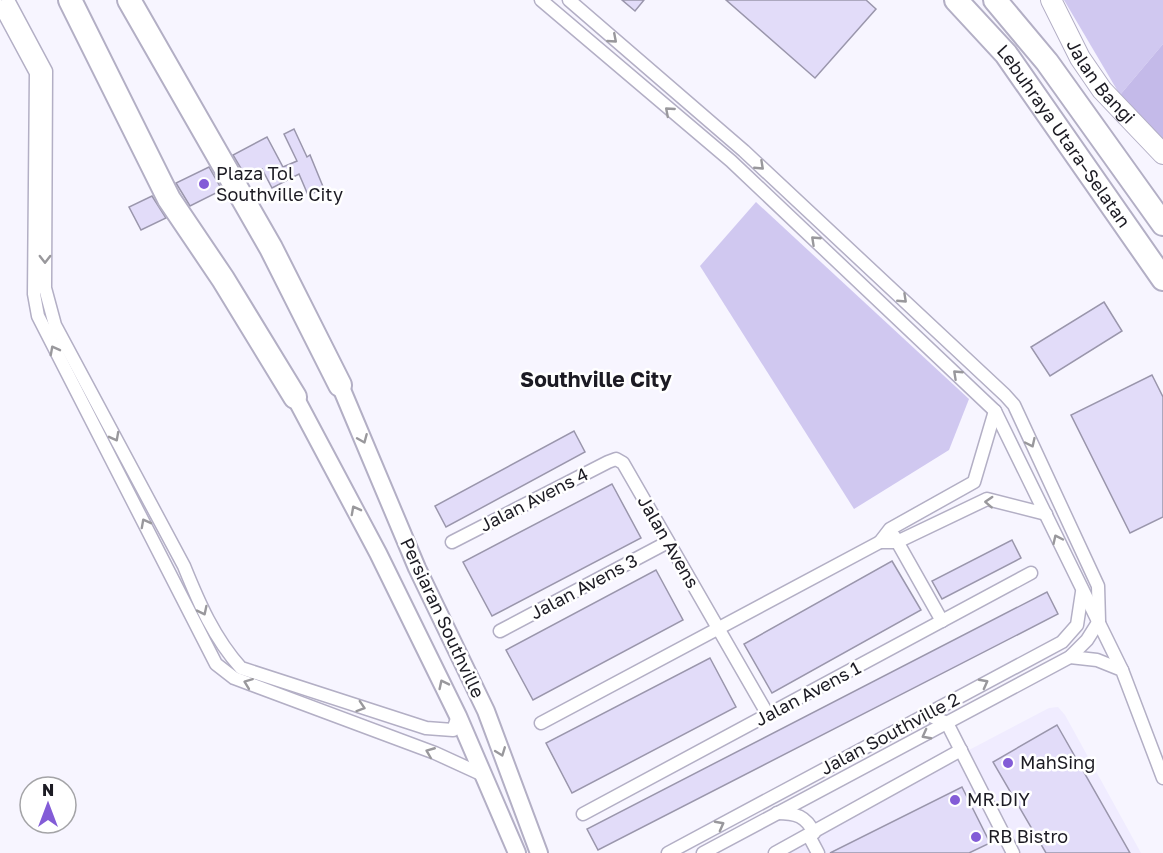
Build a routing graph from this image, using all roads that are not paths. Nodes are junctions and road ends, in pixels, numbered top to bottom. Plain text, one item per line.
1 (8, 0) edge
2 (70, 0) edge
3 (129, 0) edge
4 (541, 0) edge
5 (569, 0) edge
6 (956, 0) edge
7 (994, 0) edge
8 (1051, 0) edge
9 (0, 6) edge
10 (1163, 154) edge
11 (1163, 224) edge
12 (1163, 279) edge
13 (340, 385) joint
14 (295, 397) joint
15 (995, 411) junction
16 (616, 459) joint
17 (952, 496) junction
18 (960, 510) junction
19 (919, 513) junction
20 (1046, 514) junction
21 (927, 527) junction
22 (890, 529) junction
23 (452, 542) dead end
24 (668, 542) junction
25 (879, 542) junction
26 (897, 542) junction
27 (1031, 573) dead end
28 (1082, 592) junction
29 (942, 621) junction
30 (1099, 621) junction
31 (717, 627) junction
32 (500, 631) dead end
33 (1070, 657) junction
34 (1122, 670) junction
35 (926, 714) junction
36 (768, 715) junction
37 (458, 716) junction
38 (541, 723) dead end
39 (947, 723) junction
40 (961, 750) junction
41 (483, 776) junction
42 (1163, 778) edge
43 (584, 814) dead end
44 (775, 814) junction
45 (812, 834) junction
46 (517, 853) edge
47 (539, 853) edge
48 (668, 853) edge
49 (703, 853) edge
50 (775, 853) edge
51 (818, 853) edge
52 (1013, 853) edge

1 -> 37 street
2 - 14 highway
3 - 13 highway
15 -> 4 street
5 -> 30 street
6 - 12 highway, Lebuhraya Utara–Selatan
7 - 11 highway, Lebuhraya Utara–Selatan
8 - 10 main road, Jalan Bangi
41 -> 9 street
13 -> 47 main road, Persiaran Southville
37 -> 14 main road, Persiaran Southville
15 - 17 street
15 - 20 street
16 - 23 street, Jalan Avens 4
16 - 24 street, Jalan Avens
17 - 18 street
17 - 19 street
20 -> 18 street
18 - 21 street
19 - 21 street
19 - 22 street
28 -> 20 street
21 - 26 street
22 - 25 street
22 - 26 street
24 - 31 street, Jalan Avens
24 - 32 street, Jalan Avens 3
25 - 26 street
25 - 31 street
26 - 29 street
27 - 29 street, Jalan Avens 1
28 - 30 street
35 -> 28 street, Jalan Southville 2
29 - 36 street, Jalan Avens 1
30 - 33 street, Jalan Southville 2
30 - 34 street
31 - 36 street, Jalan Avens
31 - 38 street
33 - 34 street
33 - 39 street, Jalan Southville 2
34 - 42 street
35 - 39 street
48 -> 35 street, Jalan Southville 2
36 - 43 street, Jalan Avens 1
37 - 41 main road, Persiaran Southville
39 - 40 street
39 -> 44 street, Jalan Southville 2
40 - 45 street
40 - 52 street
41 - 46 main road, Persiaran Southville
44 - 45 street
44 - 49 street, Jalan Southville 2
45 - 50 street
45 - 51 street

